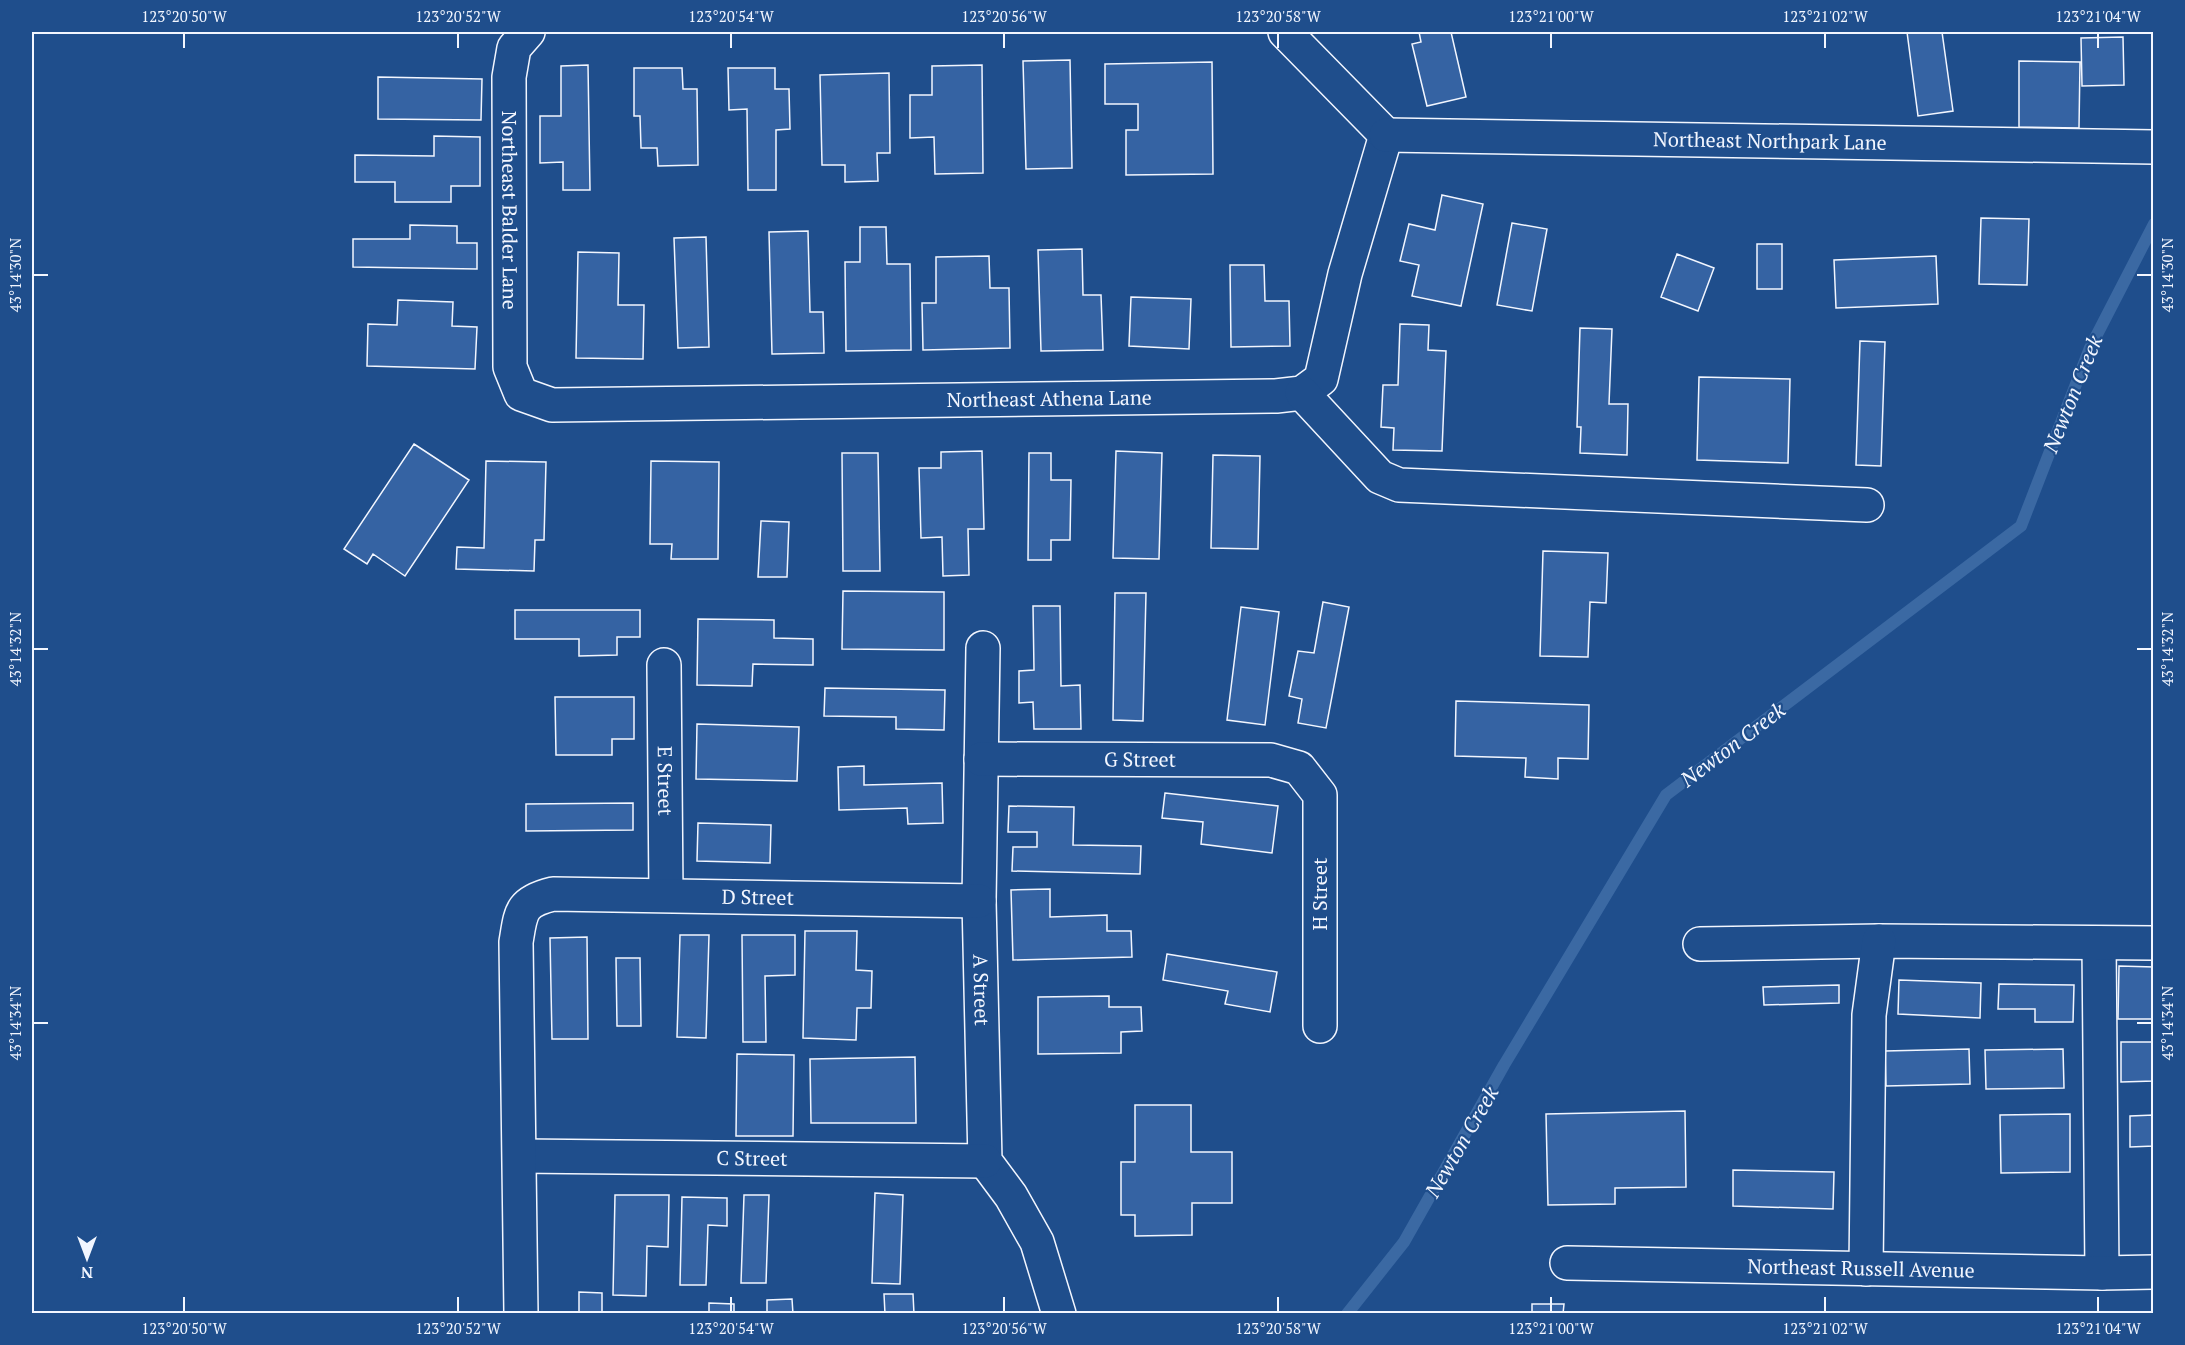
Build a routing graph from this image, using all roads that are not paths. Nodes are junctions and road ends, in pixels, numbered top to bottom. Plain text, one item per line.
1 (528, 32) edge
2 (1285, 32) edge
3 (1386, 135) junction
4 (2154, 147) edge
5 (1302, 393) junction
6 (521, 394) joint
7 (1867, 505) dead end
8 (983, 648) dead end
9 (663, 665) dead end
10 (981, 759) junction
11 (1299, 768) joint
12 (666, 895) junction
13 (980, 901) junction
14 (1879, 942) junction
15 (2099, 943) junction
16 (2154, 943) edge
17 (1700, 944) dead end
18 (1320, 1026) dead end
19 (520, 1156) junction
20 (985, 1161) junction
21 (1567, 1263) dead end
22 (1866, 1269) junction
23 (2154, 1272) edge
24 (2102, 1273) junction
25 (521, 1314) edge
26 (1059, 1314) edge

1 - 6 street, Northeast Balder Lane
2 - 3 street
3 - 4 street, Northeast Northpark Lane
3 - 5 street
5 - 6 street, Northeast Athena Lane
5 - 7 street
8 - 10 street, A Street
9 - 12 street, E Street
10 - 11 street, G Street
10 - 13 street, A Street
11 - 18 street, H Street
12 - 13 street, D Street
12 - 19 street, D Street
13 - 20 street, A Street
14 - 15 street
14 - 17 street
14 - 22 street
15 - 16 street
15 - 24 street
19 - 20 street, C Street
19 - 25 street
20 - 26 street
21 - 22 street, Northeast Russell Avenue
22 - 24 street, Northeast Russell Avenue
23 - 24 street, Northeast Russell Avenue

